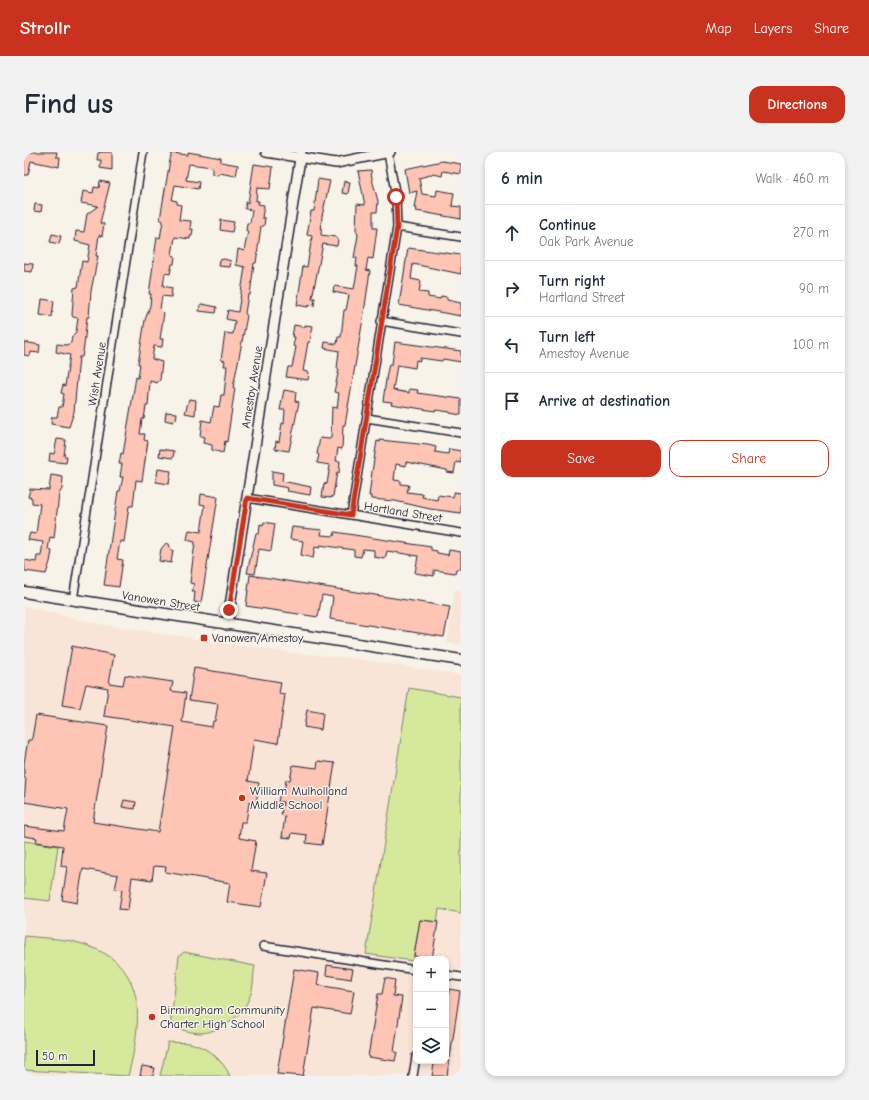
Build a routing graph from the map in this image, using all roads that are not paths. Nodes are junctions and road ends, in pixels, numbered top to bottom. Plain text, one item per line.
1 (143, 152) edge
2 (266, 152) edge
3 (389, 152) edge
4 (300, 155) edge
5 (397, 227) junction
6 (461, 237) edge
7 (382, 321) junction
8 (461, 334) edge
9 (367, 418) junction
10 (461, 433) edge
11 (247, 498) junction
12 (351, 515) junction
13 (461, 533) edge
14 (24, 592) edge
15 (73, 600) junction
16 (227, 625) junction
17 (461, 660) edge
18 (263, 946) dead end
19 (413, 970) edge
20 (449, 975) edge
21 (461, 977) edge
22 (415, 1064) edge
23 (413, 1076) edge

1 - 15 street, Wish Avenue
2 - 4 street
3 - 4 street
3 - 5 street
4 - 11 street, Amestoy Avenue
5 - 6 street
5 - 7 street
7 - 8 street
7 - 9 street
9 - 10 street
9 - 12 street
11 - 12 street, Hartland Street
11 - 16 street, Amestoy Avenue
12 - 13 street, Hartland Street
14 - 15 main road, Vanowen Street
15 - 16 main road, Vanowen Street
16 - 17 main road, Vanowen Street
18 - 19 street
20 - 21 street
22 - 23 street

